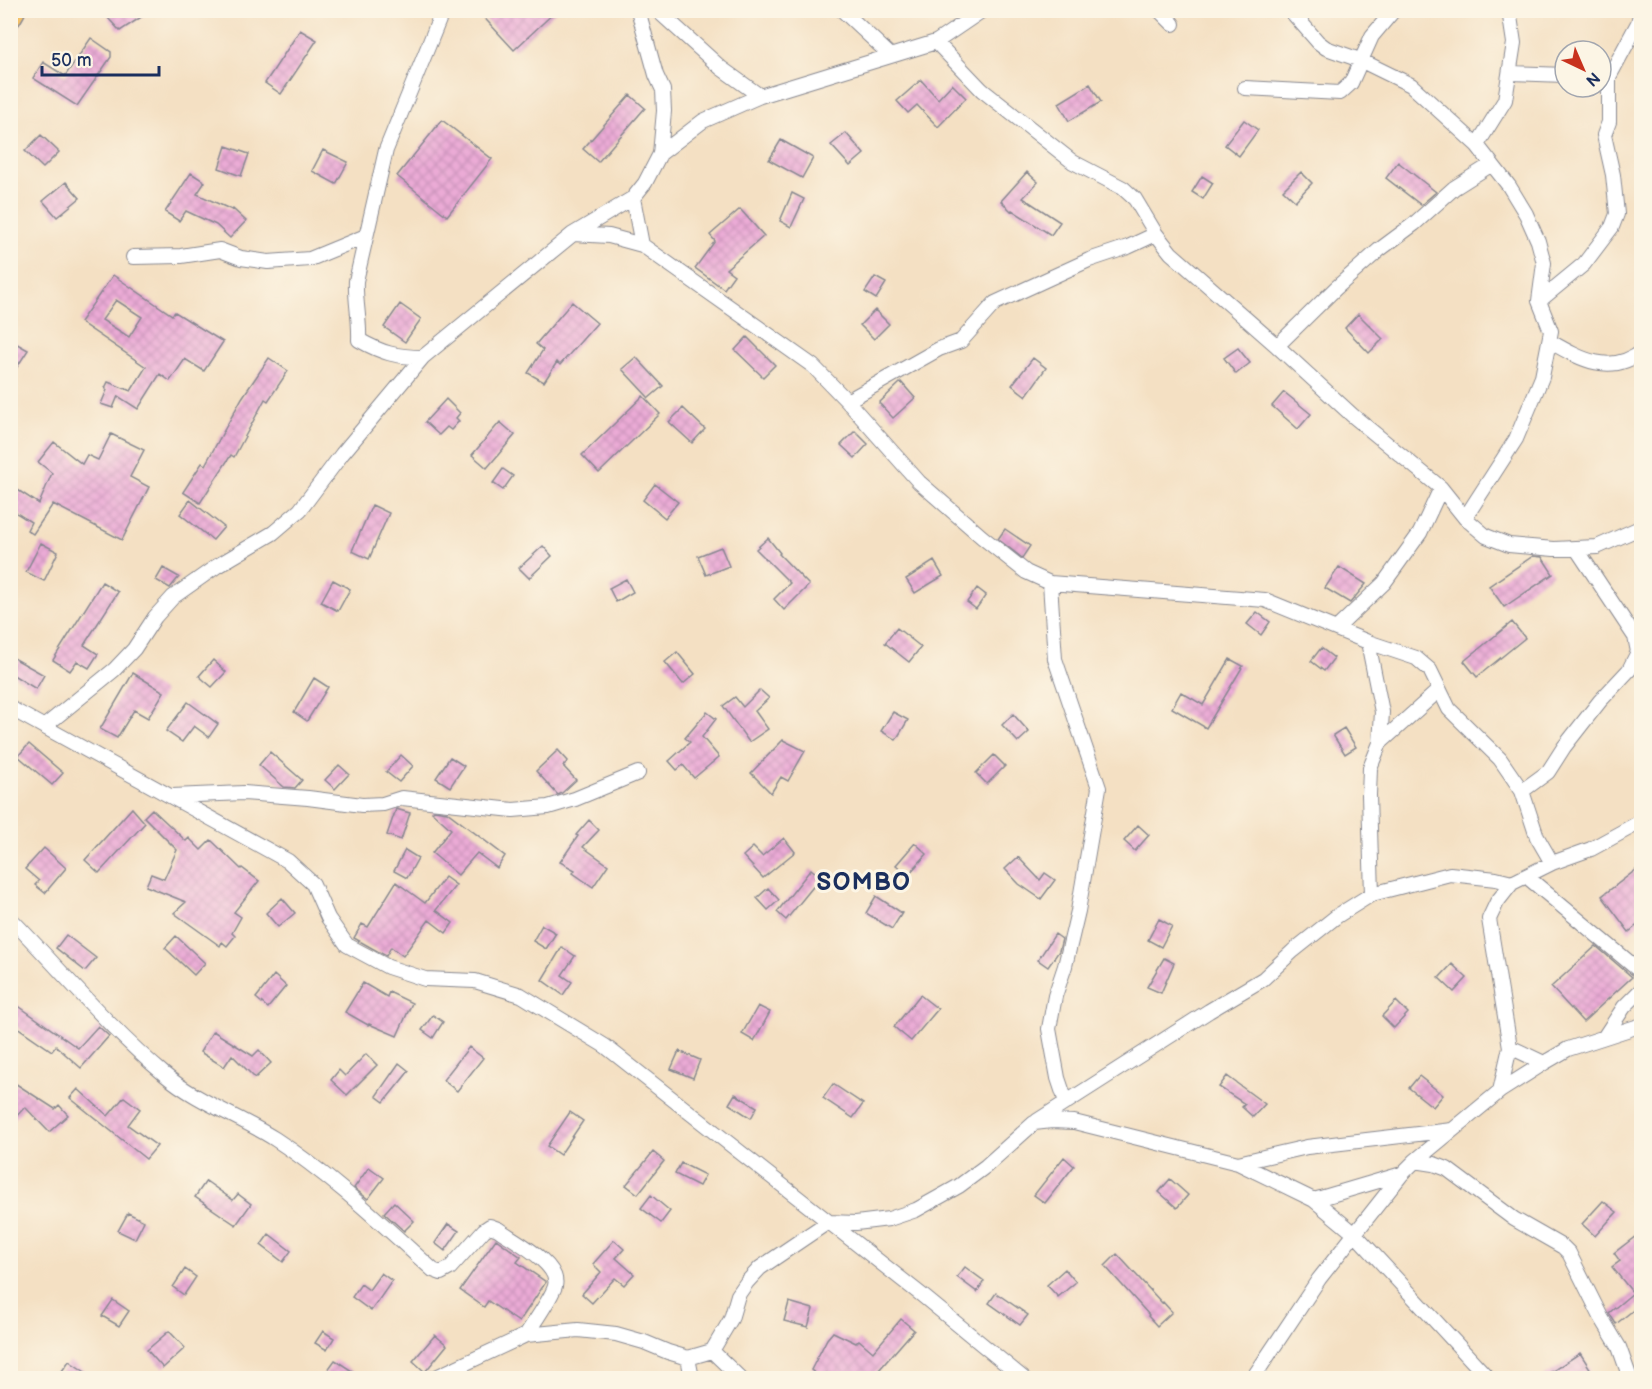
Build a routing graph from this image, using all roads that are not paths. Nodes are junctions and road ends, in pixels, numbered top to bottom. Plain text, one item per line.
1 (14, 10) edge
2 (443, 10) edge
3 (638, 10) edge
4 (657, 10) edge
5 (842, 10) edge
6 (983, 10) edge
7 (1159, 10) edge
8 (1290, 10) edge
9 (1394, 10) edge
10 (1509, 10) edge
11 (1641, 10) edge
12 (10, 17) edge
13 (1173, 24) dead end
14 (936, 42) junction
15 (891, 56) junction
16 (1360, 60) junction
17 (1613, 64) edge
18 (1510, 73) junction
19 (1553, 75) edge
20 (1245, 88) dead end
21 (760, 96) junction
22 (1606, 99) edge
23 (1477, 145) junction
24 (660, 153) junction
25 (1492, 164) junction
26 (633, 198) junction
27 (573, 234) junction
28 (1156, 234) junction
29 (366, 236) junction
30 (642, 245) junction
31 (133, 257) dead end
32 (1539, 301) junction
33 (1549, 341) junction
34 (1277, 346) junction
35 (1641, 351) edge
36 (423, 357) junction
37 (847, 401) junction
38 (1441, 488) junction
39 (1465, 518) junction
40 (1641, 527) edge
41 (1576, 548) junction
42 (1050, 583) junction
43 (1336, 628) junction
44 (1368, 642) junction
45 (1439, 690) junction
46 (10, 708) edge
47 (45, 726) junction
48 (1380, 743) junction
49 (638, 773) dead end
50 (1522, 791) junction
51 (170, 796) junction
52 (1641, 821) edge
53 (1552, 863) junction
54 (1526, 876) junction
55 (1512, 883) junction
56 (1372, 894) junction
57 (10, 918) edge
58 (1641, 973) edge
59 (1641, 989) edge
60 (1624, 1007) junction
61 (1640, 1027) edge
62 (1605, 1036) junction
63 (1510, 1047) junction
64 (1544, 1063) junction
65 (1500, 1091) junction
66 (1066, 1102) junction
67 (1035, 1123) junction
68 (1452, 1130) junction
69 (1415, 1161) junction
70 (1238, 1163) junction
71 (1402, 1174) junction
72 (1314, 1200) junction
73 (828, 1222) junction
74 (1355, 1234) junction
75 (526, 1335) junction
76 (712, 1351) junction
77 (687, 1358) junction
78 (434, 1378) edge
79 (692, 1378) edge
80 (740, 1378) edge
81 (1023, 1378) edge
82 (1253, 1378) edge
83 (1488, 1378) edge
84 (1630, 1378) edge

1 - 12 main road
2 - 29 street
3 - 24 street
4 - 21 street
5 - 15 street
6 - 14 street
7 - 13 street
8 - 16 street
9 - 16 street
10 - 18 street
11 - 17 street
14 - 15 street
14 - 28 street
15 - 21 street
16 - 20 street
16 - 23 street
18 - 19 street
18 - 23 street
21 - 24 street
22 - 32 street
23 - 25 street
24 - 26 street
25 - 32 street
25 - 34 street
26 - 27 street
26 - 30 street
27 - 30 street
27 - 36 street
28 - 34 street
28 - 37 street
29 - 31 street
29 - 36 street
30 - 37 street
32 - 33 street
33 - 35 street
33 - 39 street
34 - 38 street
36 - 47 street
37 - 42 street
38 - 39 street
38 - 43 street
39 - 41 street
40 - 41 street
41 - 50 street
42 - 43 street
42 - 66 street
43 - 44 street
44 - 45 street
44 - 48 street
45 - 48 street
45 - 50 street
46 - 47 street
47 - 51 street
48 - 56 street
49 - 51 street
50 - 53 street
51 - 73 street
52 - 53 street
53 - 54 street
54 - 55 street
54 - 58 street
55 - 56 street
55 - 63 street
56 - 66 street
57 - 75 street
59 - 60 street
60 - 61 street
60 - 62 street
61 - 62 street
62 - 64 street
63 - 64 street
63 - 65 street
64 - 65 street
65 - 68 street
66 - 67 street
67 - 70 street
67 - 73 street
68 - 69 street
68 - 70 street
69 - 71 street
69 - 84 street
70 - 72 street
71 - 72 street
71 - 74 street
72 - 74 street
73 - 76 street
73 - 81 street
74 - 82 street
74 - 83 street
75 - 77 street
75 - 78 street
76 - 77 street
76 - 80 street
77 - 79 street

